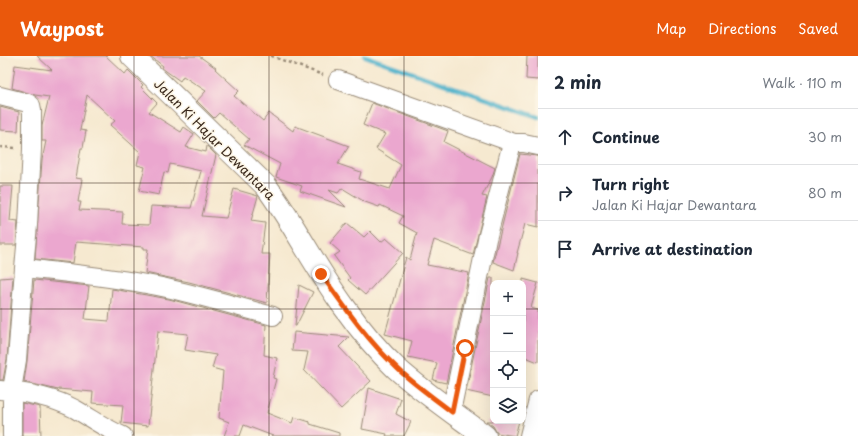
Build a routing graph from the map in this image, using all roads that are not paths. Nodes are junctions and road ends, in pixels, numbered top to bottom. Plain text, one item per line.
1 (132, 56) edge
2 (338, 80) road end
3 (0, 96) edge
4 (514, 143) junction
5 (538, 146) edge
6 (24, 268) junction
7 (273, 316) dead end
8 (6, 390) edge
9 (538, 400) edge
10 (452, 412) junction
11 (118, 435) edge
12 (12, 436) edge
13 (485, 436) edge
14 (529, 436) edge

1 - 10 street, Jalan Ki Hajar Dewantara
2 - 4 street
3 - 6 street
4 - 5 street
4 - 10 street
6 - 7 street
6 - 8 street
8 - 11 street
8 - 12 street
9 - 14 street
10 - 13 street, Jalan Ki Hajar Dewantara

